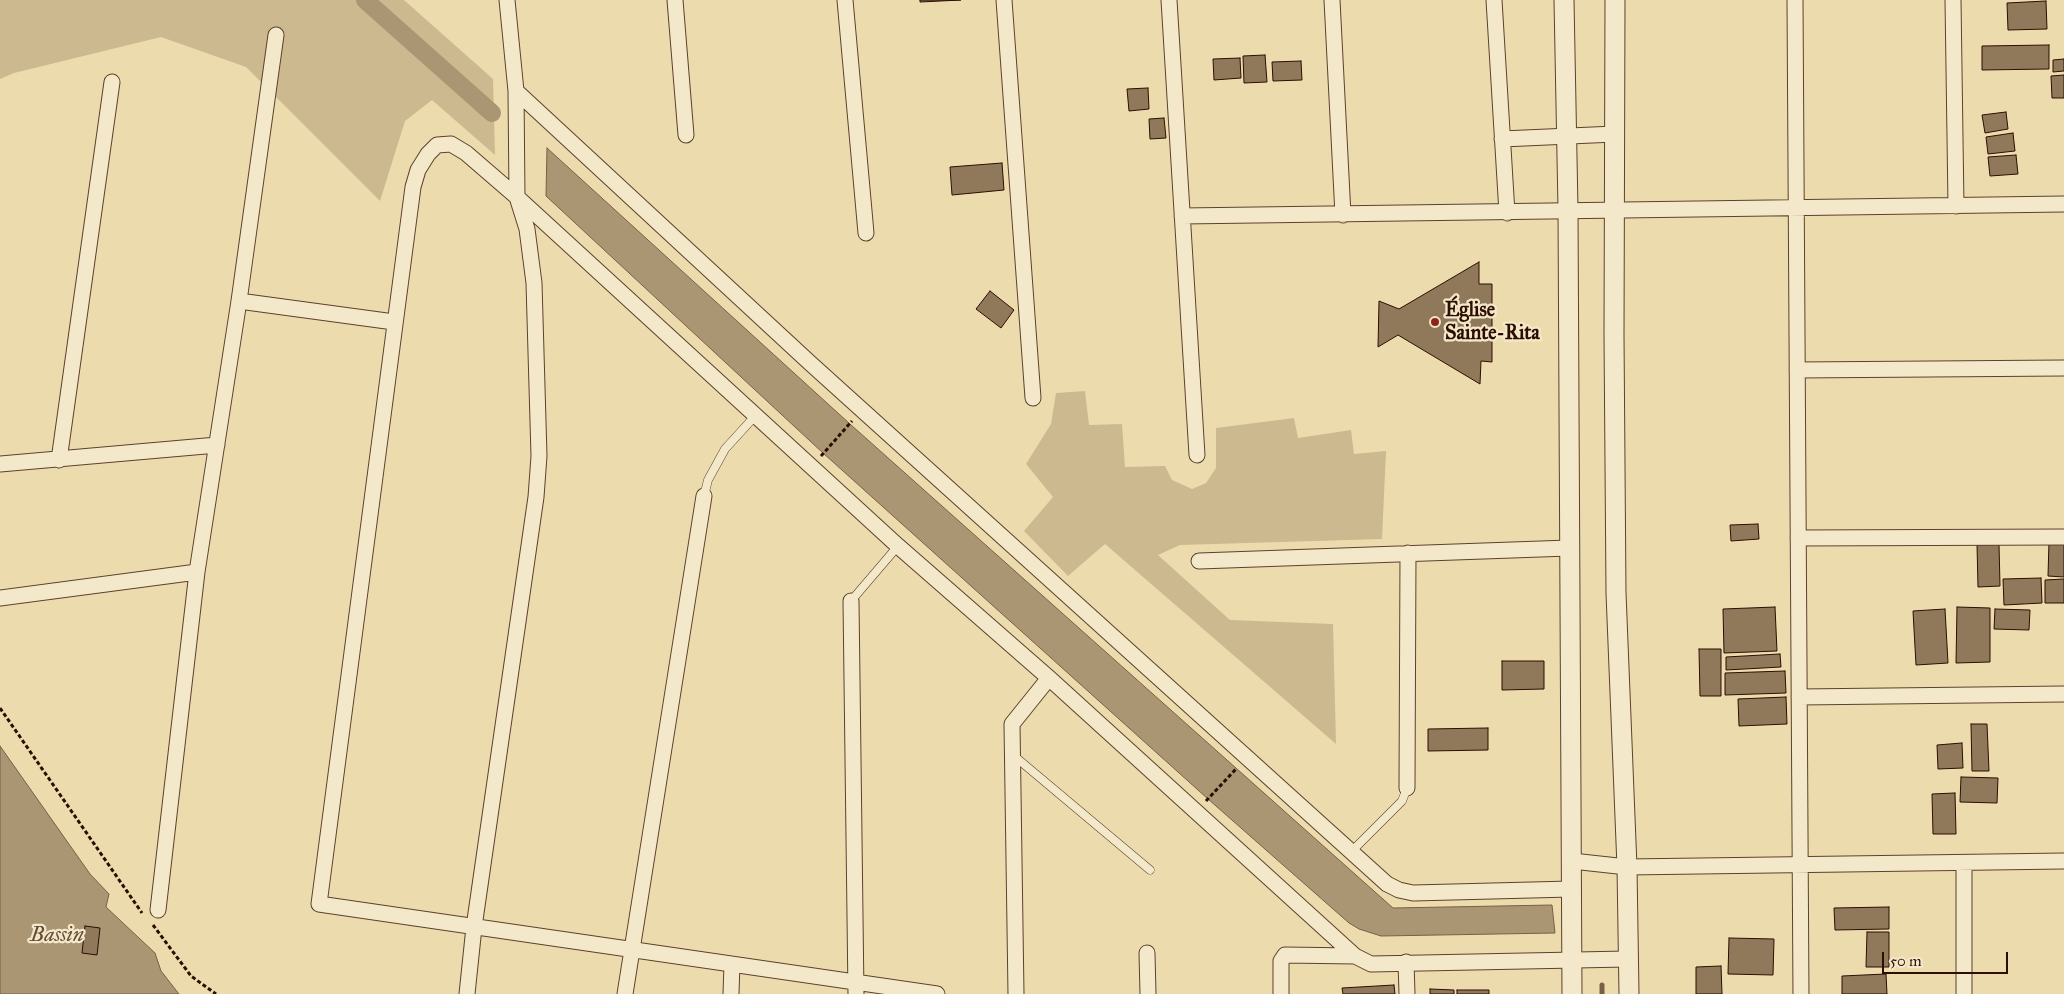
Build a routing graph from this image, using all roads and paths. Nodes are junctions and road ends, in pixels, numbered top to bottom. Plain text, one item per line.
1 (507, 0) edge
2 (675, 0) edge
3 (845, 0) edge
4 (1004, 0) edge
5 (1169, 0) edge
6 (1332, 0) edge
7 (1494, 0) edge
8 (1564, 0) edge
9 (1616, 0) edge
10 (1794, 0) edge
11 (1953, 0) edge
12 (276, 35) dead end
13 (112, 82) dead end
14 (516, 91) junction
15 (686, 134) dead end
16 (1615, 134) junction
17 (1565, 135) junction
18 (1502, 139) junction
19 (517, 197) junction
20 (2064, 204) edge
21 (1956, 206) junction
22 (1796, 208) junction
23 (1568, 209) junction
24 (1616, 210) junction
25 (1507, 213) junction
26 (1343, 215) junction
27 (1182, 216) junction
28 (866, 233) dead end
29 (239, 301) junction
30 (394, 322) junction
31 (2064, 368) edge
32 (1797, 370) junction
33 (1033, 398) dead end
34 (756, 415) junction
35 (850, 424) dead end
36 (217, 445) junction
37 (823, 453) dead end
38 (1197, 455) dead end
39 (60, 460) junction
40 (0, 464) edge
41 (704, 496) joint
42 (2064, 537) edge
43 (1798, 538) junction
44 (898, 546) junction
45 (1569, 548) junction
46 (1408, 553) junction
47 (1199, 561) dead end
48 (197, 572) junction
49 (0, 598) edge
50 (851, 601) joint
51 (1049, 678) junction
52 (2064, 694) edge
53 (1799, 697) junction
54 (0, 708) edge
55 (1012, 754) junction
56 (1236, 768) dead end
57 (1406, 788) joint
58 (1208, 799) dead end
59 (1352, 852) junction
60 (1572, 861) junction
61 (2064, 861) edge
62 (1964, 863) junction
63 (1800, 865) junction
64 (1627, 867) junction
65 (1150, 870) dead end
66 (1571, 889) junction
67 (151, 916) junction
68 (474, 927) junction
69 (631, 950) junction
70 (1147, 953) dead end
71 (1355, 956) junction
72 (1572, 959) junction
73 (1627, 959) junction
74 (1406, 962) junction
75 (732, 964) junction
76 (856, 987) edge
77 (216, 994) edge
78 (467, 994) edge
79 (625, 994) edge
80 (731, 994) edge
81 (937, 994) edge
82 (1016, 994) edge
83 (1148, 994) edge
84 (1281, 994) edge
85 (1407, 994) edge
86 (1572, 994) edge
87 (1629, 994) edge
88 (1801, 994) edge
89 (1964, 994) edge

1 - 14 street
2 - 15 street
3 - 28 street
4 - 33 street
5 - 27 street
6 - 26 street
7 - 18 street
8 - 17 street
9 - 16 street
10 - 22 street
11 - 21 street
12 - 29 street
13 - 39 street
14 - 19 street
14 - 59 street
16 - 17 street
16 - 24 street
17 - 18 street
17 - 23 street
18 - 25 street
19 - 30 street
19 - 34 street
19 - 68 street
20 - 21 street
21 - 22 street
22 - 24 street
22 - 32 street
23 - 24 street
23 - 25 street
23 - 45 street
24 - 64 street
25 - 26 street
26 - 27 street
27 - 38 street
29 - 30 street
29 - 36 street
30 - 68 street
31 - 32 street
32 - 43 street
34 - 41 lane
34 - 44 street
35 - 37 path
36 - 39 street
36 - 48 street
39 - 40 street
41 - 69 street
42 - 43 street
43 - 53 street
44 - 50 lane
44 - 51 street
45 - 46 street
45 - 60 street
46 - 47 street
46 - 57 street
48 - 49 street
48 - 67 street
50 - 76 street
51 - 55 street
51 - 71 street
52 - 53 street
53 - 63 street
54 - 67 path
55 - 65 lane
55 - 82 street
56 - 58 path
57 - 59 lane
59 - 66 street
60 - 64 street
60 - 66 street
61 - 62 street
62 - 63 street
62 - 89 street
63 - 64 street
63 - 88 street
64 - 73 street
66 - 72 street
67 - 77 path
68 - 69 street
68 - 78 street
69 - 75 street
69 - 79 street
70 - 83 street
71 - 74 street
71 - 84 street
72 - 73 street
72 - 74 street
72 - 86 street
73 - 87 street
74 - 85 street
75 - 76 street
75 - 80 street
76 - 81 street

